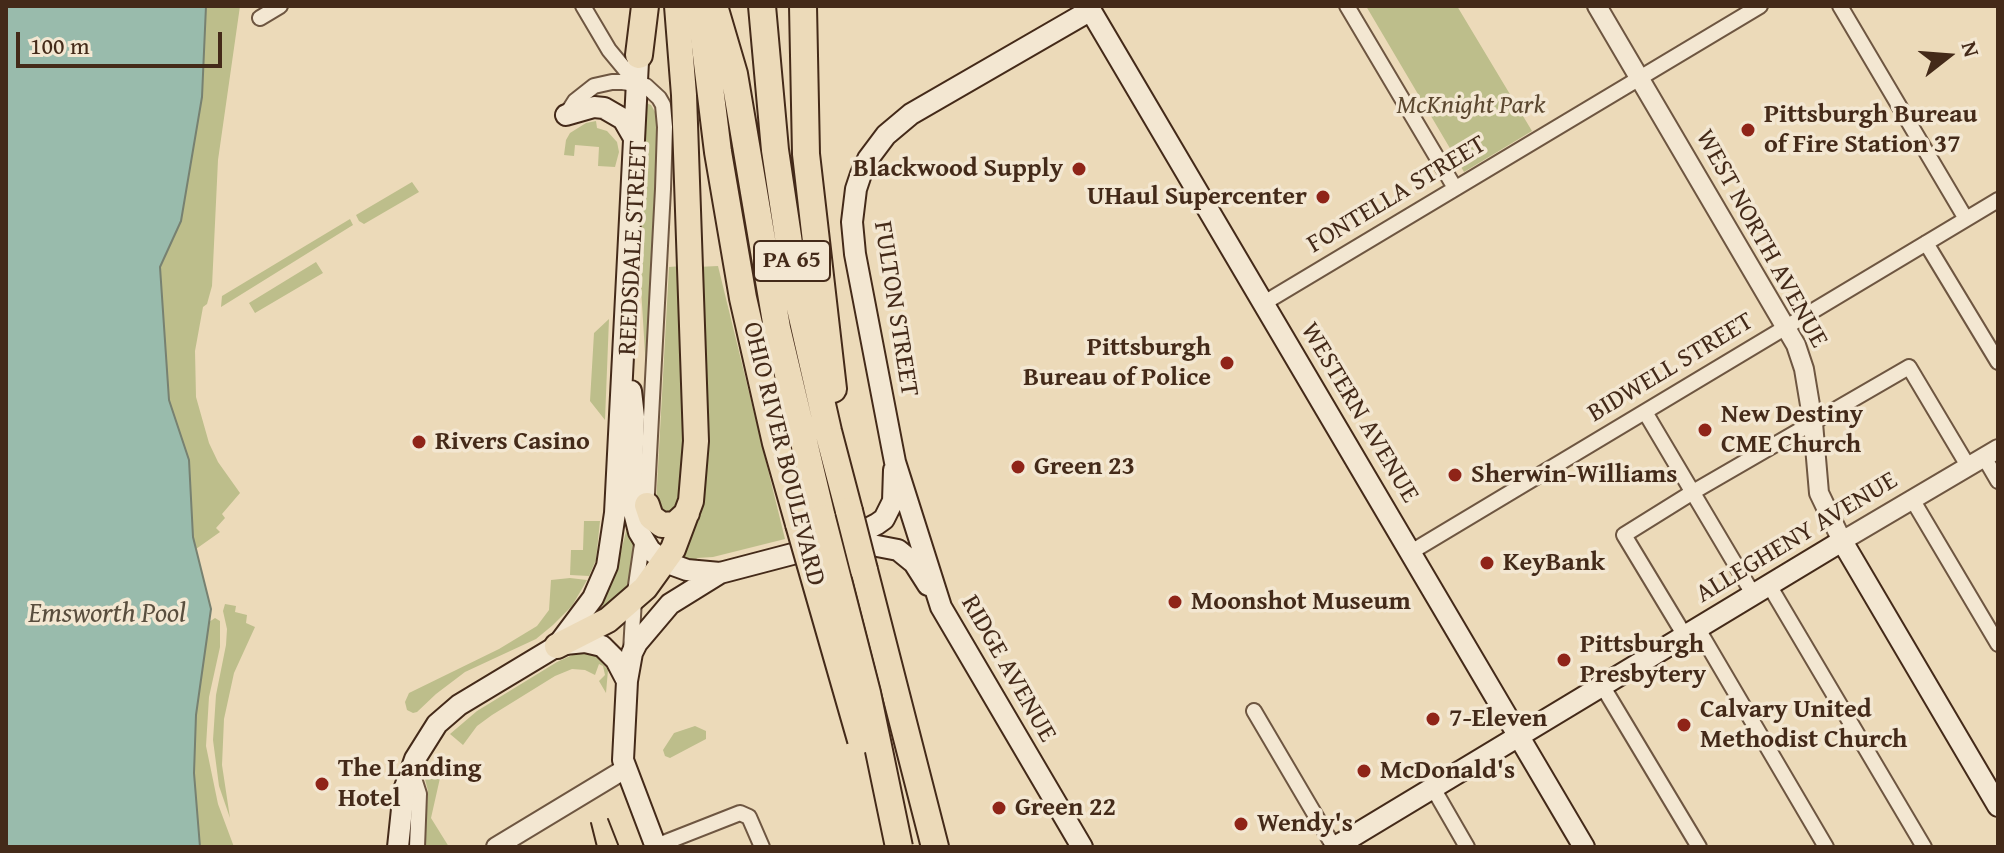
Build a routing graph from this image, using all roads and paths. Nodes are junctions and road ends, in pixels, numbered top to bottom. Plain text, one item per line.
1 (280, 6) edge
2 (583, 6) edge
3 (638, 6) edge
4 (645, 6) edge
5 (677, 6) edge
6 (700, 6) edge
7 (714, 6) edge
8 (762, 6) edge
9 (803, 6) edge
10 (1347, 6) edge
11 (1597, 6) edge
12 (1760, 6) edge
13 (1840, 6) edge
14 (1093, 7) edge
15 (260, 18) dead end
16 (639, 55) junction
17 (1639, 78) junction
18 (638, 85) junction
19 (566, 115) joint
20 (634, 138) junction
21 (718, 152) junction
22 (1455, 188) junction
23 (1998, 200) edge
24 (1966, 219) junction
25 (1926, 243) junction
26 (1264, 303) junction
27 (1786, 327) junction
28 (624, 339) junction
29 (1998, 362) edge
30 (1645, 412) junction
31 (1813, 423) junction
32 (1983, 457) edge
33 (895, 462) junction
34 (1998, 481) edge
35 (1693, 492) junction
36 (1912, 499) junction
37 (647, 505) junction
38 (849, 511) junction
39 (687, 513) junction
40 (810, 521) junction
41 (643, 540) junction
42 (846, 540) junction
43 (1842, 541) junction
44 (1411, 552) junction
45 (665, 562) junction
46 (720, 573) junction
47 (1761, 589) junction
48 (634, 599) junction
49 (941, 607) junction
50 (1692, 632) junction
51 (1998, 644) edge
52 (557, 646) junction
53 (632, 653) junction
54 (627, 681) junction
55 (1603, 687) junction
56 (1254, 711) dead end
57 (1518, 738) junction
58 (411, 769) junction
59 (625, 769) junction
60 (1433, 788) junction
61 (1998, 806) edge
62 (656, 846) edge
63 (398, 847) edge
64 (417, 847) edge
65 (496, 847) edge
66 (762, 847) edge
67 (896, 847) edge
68 (938, 847) edge
69 (1082, 847) edge
70 (1334, 847) edge
71 (1467, 847) edge
72 (1584, 847) edge
73 (1699, 847) edge
74 (1826, 847) edge
75 (1924, 847) edge

1 - 15 street
2 - 18 street
3 - 16 main road
4 - 16 highway
5 - 39 highway
6 - 21 highway, OHIO RIVER BOULEVARD / PA 65
7 - 21 highway
7 - 40 highway
8 - 38 highway, OHIO RIVER BOULEVARD / PA 65
9 - 38 highway
10 - 22 street
11 - 17 street, WEST NORTH AVENUE
12 - 17 street, FONTELLA STREET
13 - 24 street
14 - 26 main road, WESTERN AVENUE
14 - 33 main road, FULTON STREET
16 - 18 main road
17 - 22 street, FONTELLA STREET
17 - 27 street, WEST NORTH AVENUE
18 - 19 street
18 - 20 main road, REEDSDALE STREET
18 - 37 street, REEDSDALE STREET
19 - 20 main road
20 - 28 main road, REEDSDALE STREET
21 - 40 highway, OHIO RIVER BOULEVARD / PA 65
22 - 26 street, FONTELLA STREET
23 - 24 street, BIDWELL STREET
24 - 25 street, BIDWELL STREET
25 - 27 street, BIDWELL STREET
25 - 29 street
26 - 44 main road, WESTERN AVENUE
27 - 30 street, BIDWELL STREET
27 - 31 street, WEST NORTH AVENUE
28 - 41 main road
28 - 52 main road, REEDSDALE STREET
30 - 35 street
30 - 44 street, BIDWELL STREET
31 - 32 street
31 - 35 street
31 - 43 street, WEST NORTH AVENUE
32 - 34 street
32 - 36 street, ALLEGHENY AVENUE
33 - 42 main road
33 - 49 main road, RIDGE AVENUE
35 - 47 street
35 - 50 street
36 - 43 street, ALLEGHENY AVENUE
36 - 51 street
37 - 39 highway
37 - 41 street, REEDSDALE STREET
38 - 68 highway, OHIO RIVER BOULEVARD / PA 65, bridge
39 - 45 highway
40 - 67 highway, bridge
41 - 45 main road
41 - 48 street, REEDSDALE STREET
42 - 46 main road
42 - 49 main road
43 - 47 main road, ALLEGHENY AVENUE
43 - 61 main road, WEST NORTH AVENUE
44 - 57 main road, WESTERN AVENUE
45 - 46 main road
45 - 48 highway
46 - 53 main road
47 - 50 main road, ALLEGHENY AVENUE
47 - 75 street
48 - 52 highway
48 - 53 street, REEDSDALE STREET
49 - 69 main road, RIDGE AVENUE
50 - 55 main road, ALLEGHENY AVENUE
50 - 74 street
52 - 54 main road
52 - 58 main road
53 - 54 main road, REEDSDALE STREET
54 - 59 main road, REEDSDALE STREET
55 - 57 main road, ALLEGHENY AVENUE
55 - 73 street
56 - 70 street
57 - 60 main road, ALLEGHENY AVENUE
57 - 72 main road, WESTERN AVENUE
58 - 63 main road
58 - 64 street
59 - 62 main road, REEDSDALE STREET
59 - 65 street
60 - 70 main road, ALLEGHENY AVENUE
60 - 71 street
62 - 66 street

